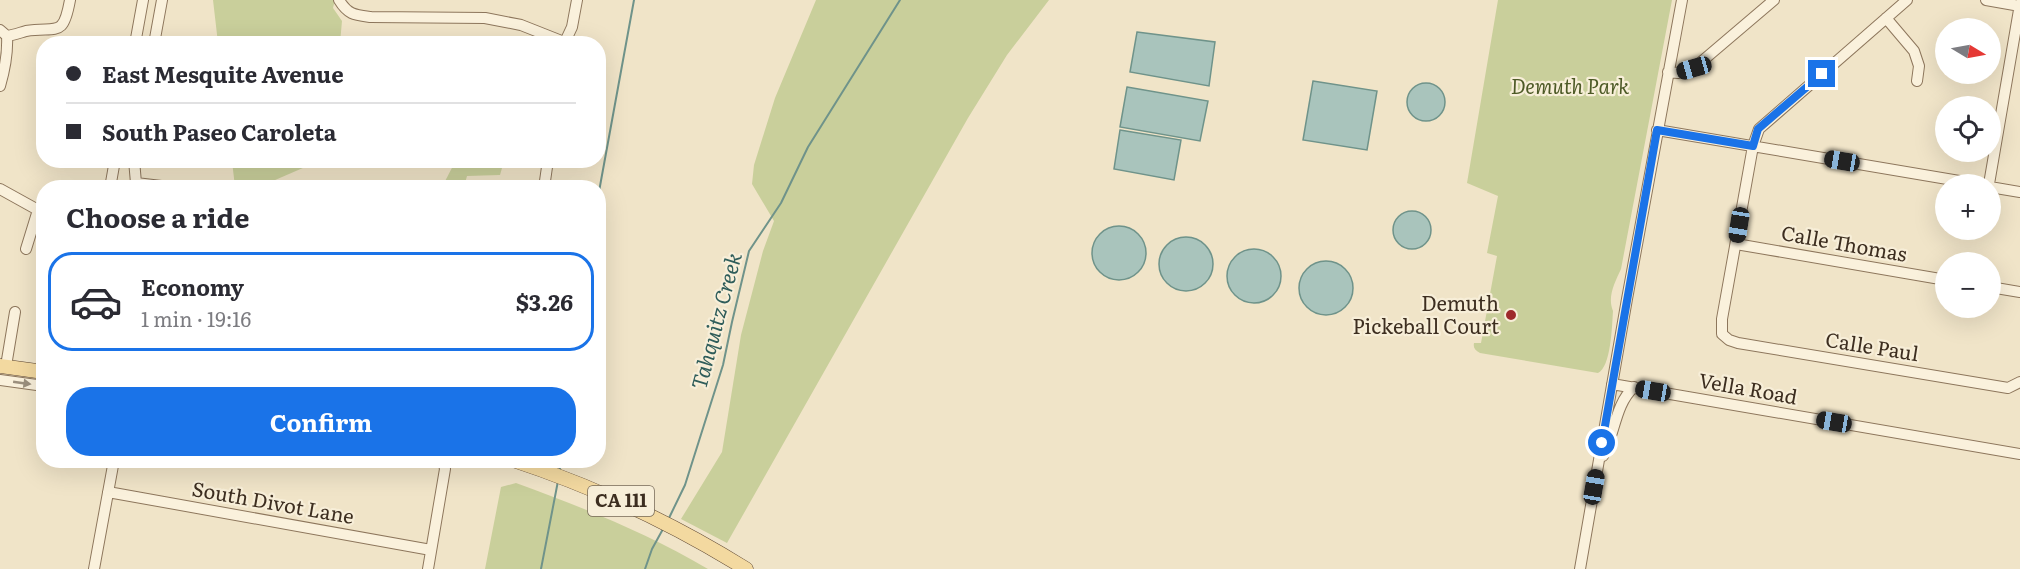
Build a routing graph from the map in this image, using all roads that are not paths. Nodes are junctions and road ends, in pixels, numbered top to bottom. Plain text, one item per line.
1 (70, 0) edge
2 (143, 0) edge
3 (162, 0) edge
4 (339, 0) edge
5 (577, 0) edge
6 (1682, 0) edge
7 (1774, 0) edge
8 (1907, 0) edge
9 (1986, 0) edge
10 (2020, 5) edge
11 (1886, 18) junction
12 (3, 33) edge
13 (136, 36) edge
14 (155, 36) edge
15 (547, 36) edge
16 (568, 36) edge
17 (1668, 72) junction
18 (1917, 81) dead end
19 (0, 87) edge
20 (1657, 130) junction
21 (1753, 146) junction
22 (1992, 174) edge
23 (1935, 177) edge
24 (2001, 188) edge
25 (0, 189) edge
26 (2020, 192) edge
27 (36, 208) edge
28 (36, 224) edge
29 (1736, 244) junction
30 (26, 249) dead end
31 (1935, 278) edge
32 (2001, 289) edge
33 (2020, 292) edge
34 (15, 312) dead end
35 (3, 366) edge
36 (36, 371) edge
37 (0, 380) edge
38 (1612, 384) junction
39 (2019, 384) edge
40 (36, 385) edge
41 (1634, 387) junction
42 (2020, 454) edge
43 (1598, 467) junction
44 (112, 468) edge
45 (446, 468) edge
46 (537, 468) edge
47 (108, 492) junction
48 (431, 550) junction
49 (94, 569) edge
50 (428, 569) edge
51 (746, 569) edge
52 (1580, 569) edge

1 - 12 street
2 - 13 street
3 - 14 street
4 - 15 street
5 - 16 street
6 - 17 street
7 - 17 street
8 - 11 street
9 - 10 street
10 - 22 street
11 - 18 street
11 - 21 street
12 - 19 street
17 - 20 street
20 - 21 street
20 - 38 street
21 - 23 street
21 - 29 street
24 - 26 street
25 - 27 street
28 - 30 street
29 - 31 street, Calle Thomas
29 - 39 street, Calle Paul
32 - 33 street
34 - 35 street
35 - 36 main road
37 -> 40 street
38 - 41 street, Vella Road
38 - 43 street
41 - 42 street, Vella Road
41 - 43 street
43 - 52 street
44 - 47 street
45 - 48 street
46 - 51 main road, CA 111
47 - 48 street, South Divot Lane
47 - 49 street
48 - 50 street

